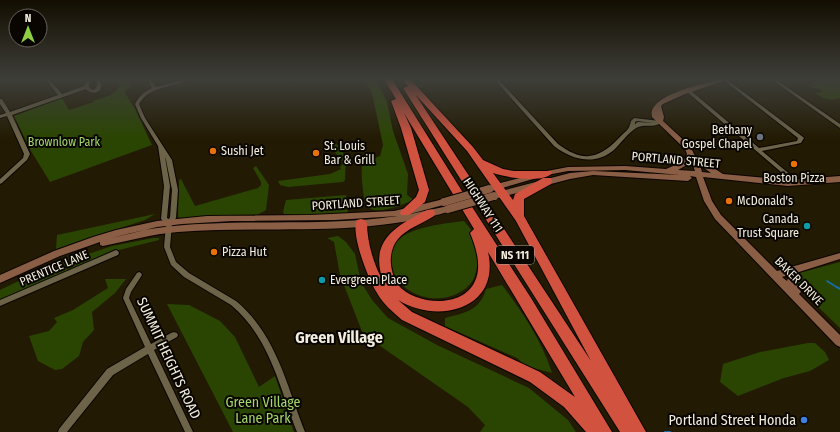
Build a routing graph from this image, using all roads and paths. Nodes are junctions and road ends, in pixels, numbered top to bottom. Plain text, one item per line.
1 (52, 99) edge
2 (139, 99) edge
3 (395, 99) edge
4 (399, 99) edge
5 (414, 99) edge
6 (424, 99) edge
7 (514, 99) edge
8 (666, 99) edge
9 (698, 99) edge
10 (752, 99) edge
11 (802, 99) edge
12 (0, 100) edge
13 (9, 114) junction
14 (0, 117) edge
15 (840, 120) edge
16 (834, 121) junction
17 (660, 122) junction
18 (632, 125) junction
19 (840, 126) edge
20 (757, 150) junction
21 (691, 153) junction
22 (477, 159) junction
23 (664, 171) junction
24 (547, 177) junction
25 (700, 177) junction
26 (729, 177) junction
27 (840, 179) edge
28 (0, 182) edge
29 (788, 183) junction
30 (797, 183) junction
31 (496, 191) junction
32 (461, 199) junction
33 (446, 205) junction
34 (405, 212) junction
35 (430, 213) junction
36 (520, 218) junction
37 (361, 219) junction
38 (168, 226) junction
39 (116, 253) dead end
40 (840, 256) edge
41 (796, 269) junction
42 (139, 275) dead end
43 (776, 276) junction
44 (0, 279) edge
45 (802, 301) junction
46 (0, 303) edge
47 (174, 334) dead end
48 (840, 342) edge
49 (150, 349) junction
50 (62, 432) edge
51 (189, 432) edge
52 (301, 432) edge
53 (597, 432) edge
54 (604, 432) edge
55 (629, 432) edge
56 (638, 432) edge

1 - 13 street
2 - 38 street
3 - 34 highway
4 - 32 highway, HIGHWAY 111 / NS 111
5 - 55 highway, HIGHWAY 111 / NS 111
6 - 22 highway
7 - 18 street
8 - 17 main road
9 - 20 street
10 - 20 street
11 - 16 street
12 - 13 street
13 - 14 street
13 - 28 street
15 - 16 street
16 - 19 street
17 - 18 street
17 - 18 street
17 - 21 main road
20 - 30 street
21 - 23 main road
21 - 25 main road, BAKER DRIVE
21 - 26 main road
22 - 24 highway
22 - 31 highway
23 - 24 main road, PORTLAND STREET
23 - 25 main road, PORTLAND STREET
24 - 25 main road, PORTLAND STREET
24 - 31 main road, PORTLAND STREET
24 - 36 highway
25 - 26 main road, PORTLAND STREET
25 - 29 main road, PORTLAND STREET
25 - 43 main road, BAKER DRIVE
26 - 29 main road, PORTLAND STREET
27 - 30 main road, PORTLAND STREET
29 - 30 main road, PORTLAND STREET
31 - 33 main road, PORTLAND STREET, bridge
31 - 36 highway
32 - 35 highway
32 - 54 highway, HIGHWAY 111 / NS 111
33 - 34 main road, PORTLAND STREET
33 - 35 main road, PORTLAND STREET
34 - 37 main road, PORTLAND STREET
35 - 37 main road, PORTLAND STREET
36 - 56 highway
37 - 38 main road, PORTLAND STREET
37 - 53 highway
38 - 44 main road, PORTLAND STREET
38 - 52 street
39 - 46 street, PRENTICE LANE
40 - 41 main road
41 - 43 main road
41 - 45 main road
42 - 49 street, SUMMIT HEIGHTS ROAD
43 - 45 main road, BAKER DRIVE
45 - 48 main road, BAKER DRIVE
47 - 49 street
49 - 50 street
49 - 51 street, SUMMIT HEIGHTS ROAD

